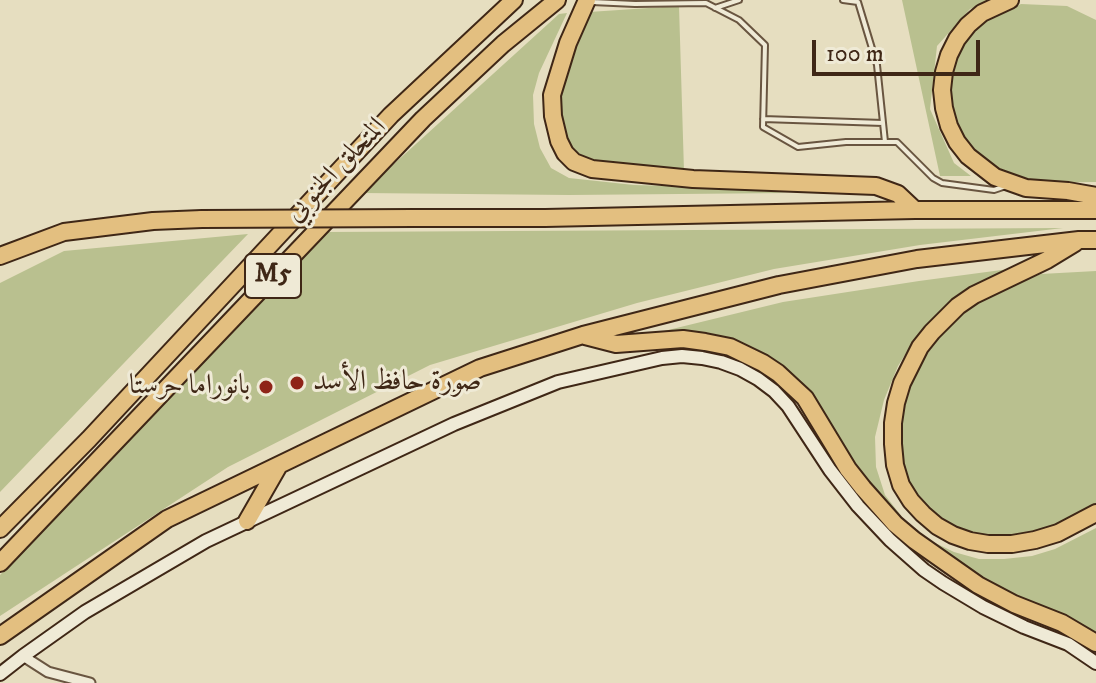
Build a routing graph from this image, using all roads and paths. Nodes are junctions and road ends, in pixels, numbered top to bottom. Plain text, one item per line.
1 (514, 0) edge
2 (557, 0) edge
3 (739, 0) edge
4 (843, 0) edge
5 (1010, 0) edge
6 (586, 2) edge
7 (715, 8) junction
8 (763, 119) junction
9 (883, 123) junction
10 (885, 142) junction
11 (1010, 184) junction
12 (1096, 196) edge
13 (915, 210) junction
14 (1096, 210) edge
15 (1088, 240) edge
16 (0, 256) edge
17 (583, 335) junction
18 (280, 464) junction
19 (1096, 513) edge
20 (247, 521) junction
21 (0, 529) edge
22 (0, 563) edge
23 (0, 636) edge
24 (1096, 643) edge
25 (23, 656) junction
26 (1096, 663) edge
27 (0, 674) edge
28 (90, 683) edge

1 - 21 highway, المتحلق الجنوبي / M5
2 - 22 highway, المتحلق الجنوبي / M5
3 - 7 lane
4 - 9 lane
5 - 11 highway
6 - 7 lane
6 - 13 highway
7 - 8 lane
8 - 9 lane
8 - 10 lane
9 - 10 lane
10 - 11 lane
11 - 12 highway
13 - 14 highway
13 - 16 highway, bridge
15 - 17 highway
15 - 19 highway
17 - 18 highway
17 - 24 highway
18 - 20 highway
18 - 23 highway
20 - 25 street
20 - 26 street
25 - 27 street
25 - 28 street

